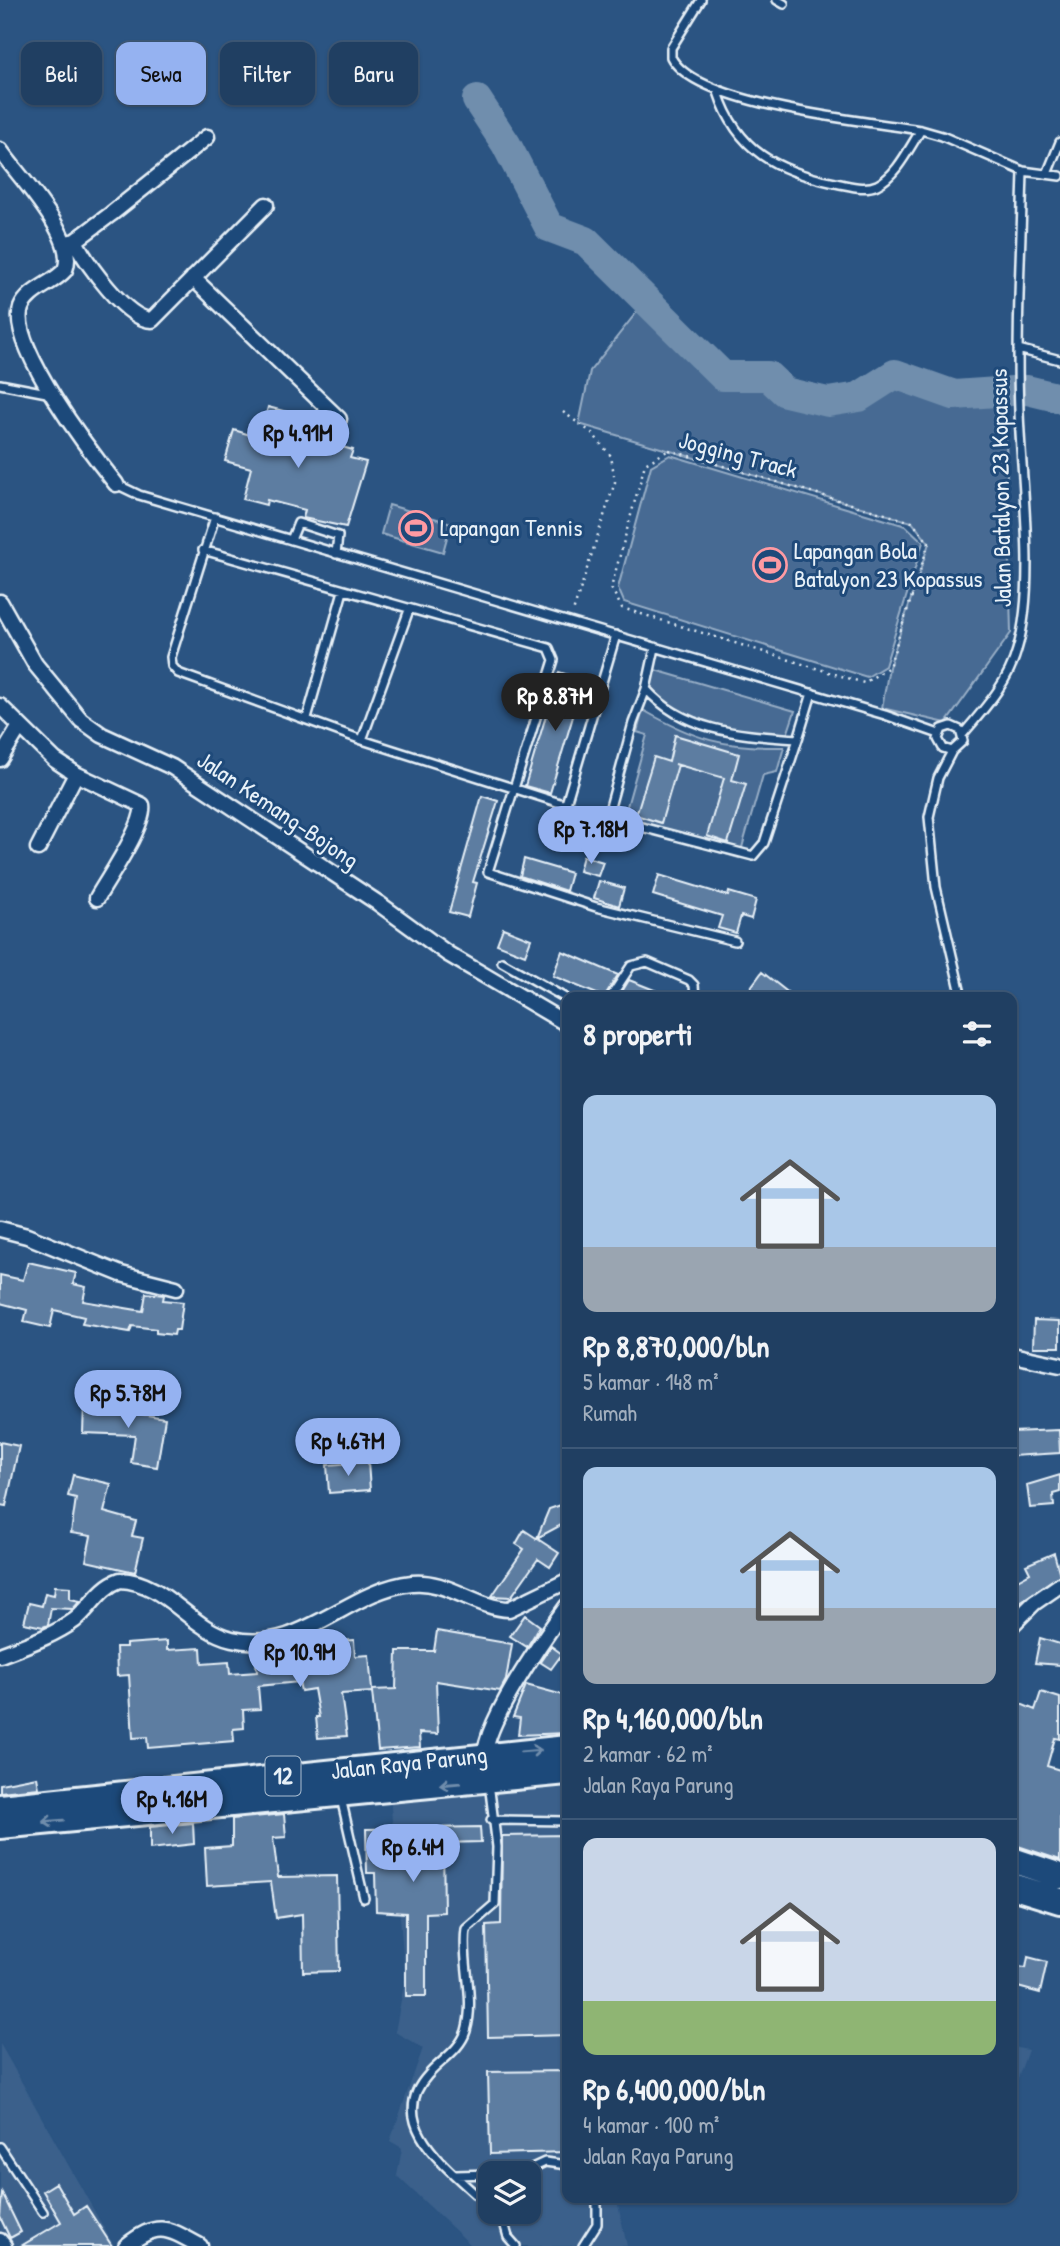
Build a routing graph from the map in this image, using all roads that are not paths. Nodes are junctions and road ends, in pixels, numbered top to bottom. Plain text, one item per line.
1 (701, 0) edge
2 (718, 92) junction
3 (921, 131) junction
4 (207, 137) dead end
5 (1060, 142) edge
6 (0, 150) edge
7 (1023, 171) junction
8 (1047, 174) junction
9 (1060, 176) edge
10 (266, 205) dead end
11 (70, 242) junction
12 (193, 278) junction
13 (1018, 349) junction
14 (1060, 360) edge
15 (0, 384) edge
16 (52, 394) junction
17 (339, 419) dead end
18 (116, 484) joint
19 (215, 517) junction
20 (291, 540) junction
21 (203, 550) junction
22 (336, 554) junction
23 (343, 591) junction
24 (0, 602) edge
25 (409, 610) junction
26 (616, 635) junction
27 (656, 648) junction
28 (646, 689) junction
29 (812, 693) junction
30 (0, 706) edge
31 (307, 718) junction
32 (19, 728) junction
33 (939, 734) junction
34 (963, 734) junction
35 (798, 739) junction
36 (362, 740) junction
37 (953, 751) junction
38 (0, 759) edge
39 (76, 774) junction
40 (513, 789) junction
41 (565, 807) junction
42 (607, 818) junction
43 (38, 848) dead end
44 (97, 898) dead end
45 (735, 941) dead end
46 (502, 962) dead end
47 (614, 992) edge
48 (695, 992) edge
49 (961, 992) edge
50 (562, 996) edge
51 (562, 1021) edge
52 (0, 1229) edge
53 (176, 1288) dead end
54 (1017, 1356) edge
55 (1060, 1365) edge
56 (562, 1583) edge
57 (1060, 1585) edge
58 (562, 1613) edge
59 (1017, 1620) edge
60 (0, 1655) edge
61 (562, 1748) edge
62 (484, 1755) junction
63 (562, 1773) edge
64 (488, 1780) junction
65 (340, 1794) junction
66 (0, 1807) edge
67 (491, 1820) junction
68 (562, 1821) edge
69 (0, 1826) edge
70 (1017, 1862) edge
71 (1060, 1876) edge
72 (1017, 1887) edge
73 (364, 1898) dead end
74 (1060, 1900) edge
75 (0, 2147) edge
76 (541, 2164) edge
77 (562, 2164) edge
78 (478, 2174) edge
79 (455, 2175) junction
80 (478, 2197) edge
81 (597, 2203) edge
82 (43, 2212) dead end
83 (503, 2225) edge
84 (0, 2241) edge
85 (4, 2246) edge
86 (126, 2246) edge
87 (200, 2246) edge
88 (516, 2246) edge
89 (583, 2246) edge

1 - 2 lane
2 - 3 lane
2 - 3 lane
3 - 7 lane
4 - 11 street
5 - 8 lane
6 - 11 street
7 - 8 lane
7 - 13 lane, Jalan Batalyon 23 Kopassus
8 - 9 lane
10 - 12 street
11 - 12 street
11 - 16 street
12 - 17 street
13 - 14 lane, Jalan Batalyon 23 Kopassus
13 - 34 lane, Jalan Batalyon 23 Kopassus
15 - 16 lane
16 - 18 street
18 - 19 lane
19 - 20 lane
19 - 21 lane
20 - 22 lane
20 - 22 lane
21 - 23 lane
21 - 31 lane
22 - 26 lane
23 - 25 lane
23 - 31 lane
24 - 51 street, Jalan Kemang–Bojong
25 - 36 lane
25 - 40 lane
26 - 27 lane
26 - 41 lane
27 - 28 lane
27 - 29 lane
28 - 35 lane
28 - 42 lane
29 - 33 lane
29 - 35 lane
30 - 32 street
31 - 36 lane
32 - 38 street
32 - 39 street
33 - 34 lane
33 - 37 lane
34 - 37 lane
35 - 42 lane
36 - 40 lane
37 - 49 lane
39 - 43 street
39 - 44 street
40 - 41 lane
40 - 45 lane
41 - 42 lane
46 - 50 lane
47 - 48 lane
52 - 53 street
54 - 55 street
56 - 60 street
57 - 59 street
58 - 62 street
62 -> 61 highway, Jalan Raya Parung / 12
62 - 64 street
62 - 66 highway, Jalan Raya Parung / 12
63 - 64 highway, Jalan Raya Parung / 12
64 -> 65 highway, Jalan Raya Parung / 12
64 - 67 lane
65 -> 69 highway, Jalan Raya Parung / 12
65 - 73 lane
67 - 68 lane
67 - 79 lane
70 - 71 highway
72 - 74 highway
75 - 82 lane
76 - 77 lane
78 - 79 lane
79 - 80 lane
81 - 89 lane
83 - 88 lane
84 - 85 street
86 - 87 street

